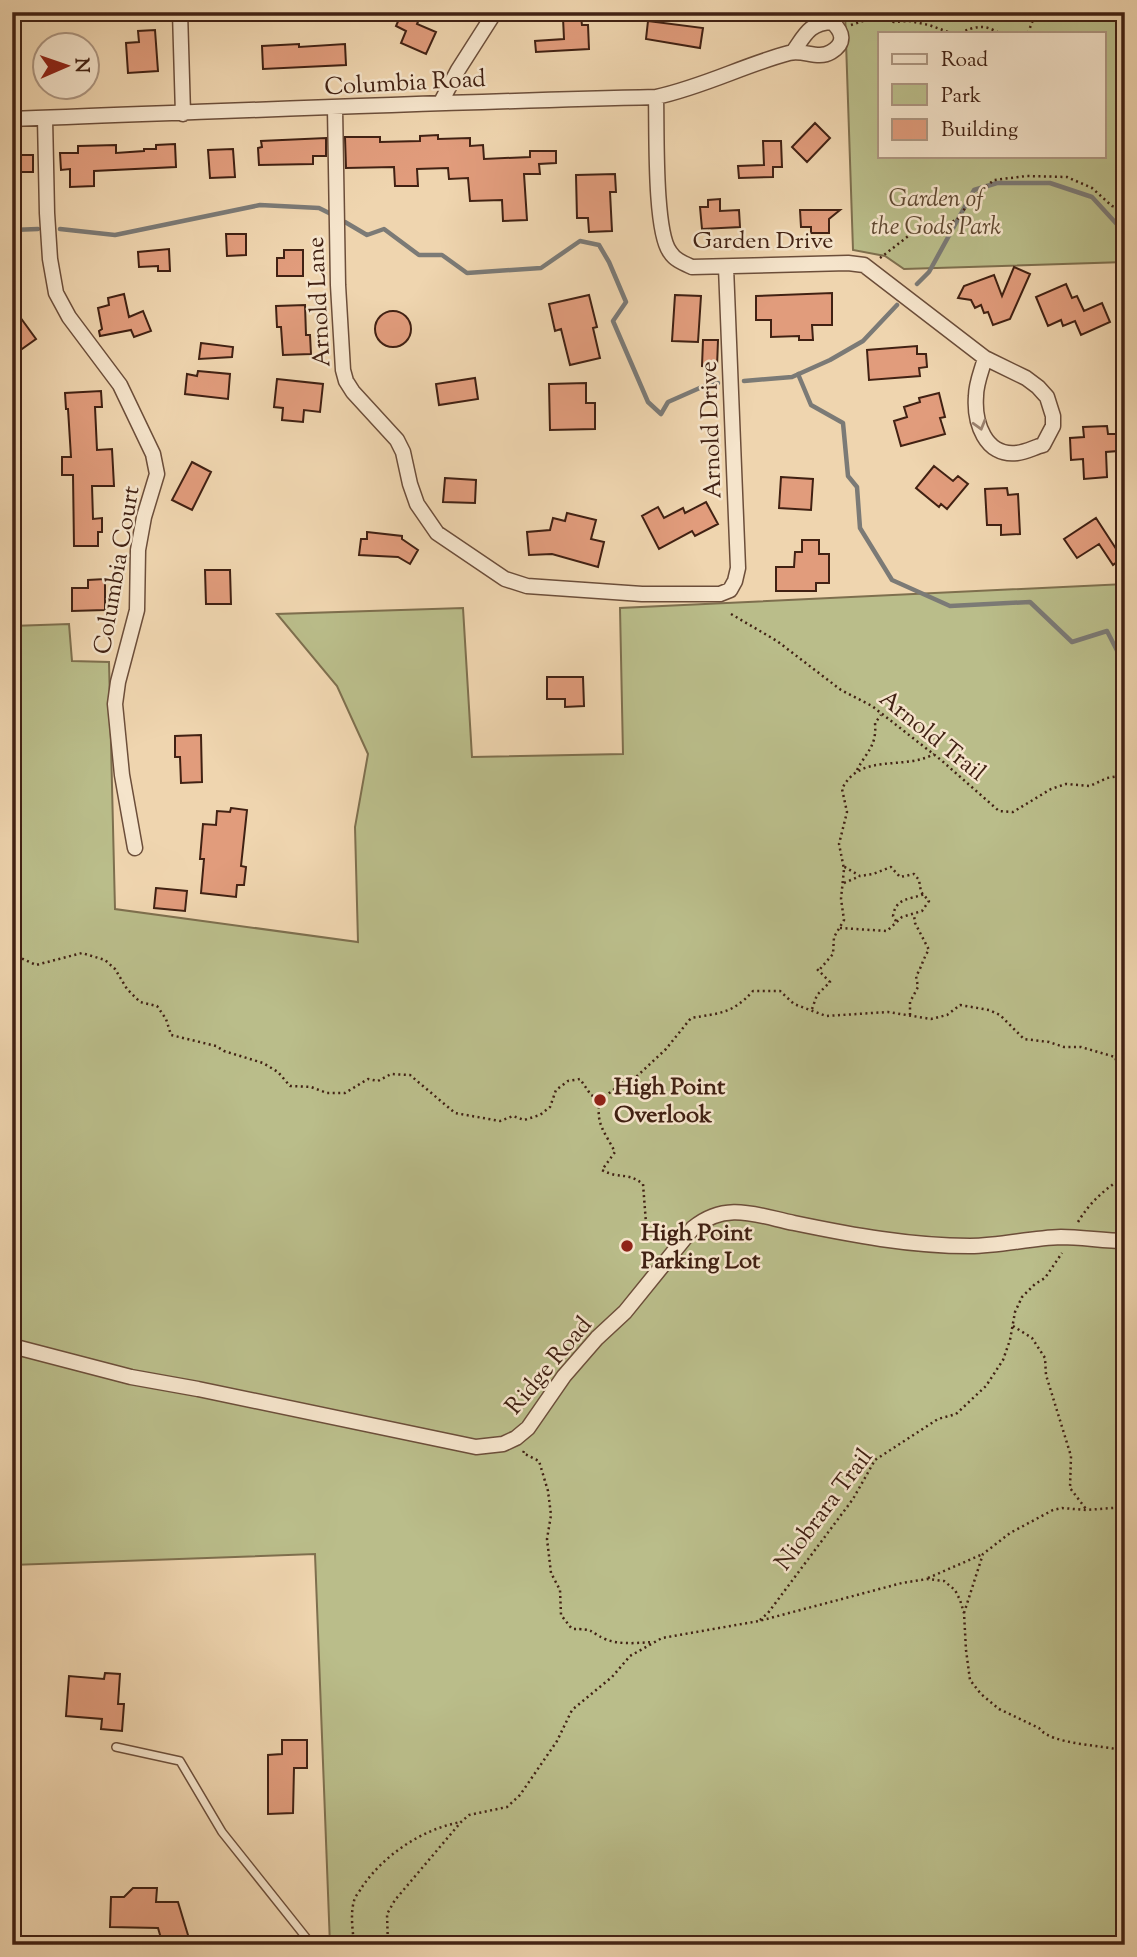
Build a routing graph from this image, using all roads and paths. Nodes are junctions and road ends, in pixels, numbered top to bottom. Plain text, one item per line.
1 (180, 12) edge
2 (495, 12) edge
3 (1037, 12) edge
4 (841, 30) junction
5 (948, 32) edge
6 (963, 32) edge
7 (997, 32) edge
8 (1028, 32) edge
9 (793, 52) junction
10 (656, 97) junction
11 (441, 102) junction
12 (335, 108) junction
13 (183, 114) junction
14 (45, 118) junction
15 (12, 119) edge
16 (1125, 209) edge
17 (864, 265) junction
18 (726, 267) junction
19 (985, 358) junction
20 (730, 590) joint
21 (731, 614) dead end
22 (882, 714) junction
23 (934, 754) junction
24 (857, 770) junction
25 (1125, 775) edge
26 (135, 848) dead end
27 (843, 865) junction
28 (860, 876) junction
29 (843, 884) junction
30 (924, 894) junction
31 (914, 915) junction
32 (896, 920) junction
33 (841, 928) junction
34 (12, 954) edge
35 (812, 1011) junction
36 (910, 1015) junction
37 (1125, 1078) edge
38 (600, 1100) junction
39 (1125, 1176) edge
40 (646, 1223) dead end
41 (1068, 1237) junction
42 (1124, 1242) edge
43 (1013, 1326) junction
44 (12, 1346) edge
45 (525, 1443) dead end
46 (1125, 1507) edge
47 (1086, 1510) junction
48 (983, 1554) junction
49 (927, 1579) junction
50 (964, 1614) junction
51 (759, 1621) junction
52 (655, 1642) junction
53 (116, 1747) dead end
54 (1125, 1751) edge
55 (461, 1822) junction
56 (312, 1945) edge
57 (354, 1945) edge
58 (388, 1945) edge

1 - 13 street
2 - 11 street
3 - 8 path
4 - 5 path
4 - 9 street
4 - 9 street, Columbia Road
6 - 7 path
9 - 10 street, Columbia Road
10 - 11 street, Columbia Road
10 - 18 street, Garden Drive
11 - 12 street, Columbia Road
12 - 13 street, Columbia Road
12 - 20 street, Arnold Lane
13 - 14 street, Columbia Road
14 - 15 street, Columbia Road
14 - 26 street, Columbia Court
16 - 17 path
17 - 18 street, Garden Drive
17 - 19 street, Garden Drive
18 - 20 street, Arnold Drive
19 -> 19 street, Garden Drive
21 - 22 path, Arnold Trail
22 - 23 path, Arnold Trail
22 - 24 path
23 - 24 path
23 - 25 path, Arnold Trail
24 - 27 path
27 - 28 path
27 - 29 path
28 - 29 path
28 - 30 path
29 - 33 path
30 - 31 path
30 - 32 path
31 - 32 path
31 - 36 path
32 - 33 path
33 - 35 path
34 - 38 path
35 - 36 path
35 - 38 path
36 - 37 path
38 - 40 path
39 - 41 path, Niobrara Trail
41 - 42 street, Ridge Road
41 - 43 path, Niobrara Trail
41 - 44 street, Ridge Road
43 - 47 path
43 - 51 path, Niobrara Trail
45 - 52 path
46 - 47 path, Niobrara Trail
47 - 48 path, Niobrara Trail
48 - 49 path, Niobrara Trail
48 - 50 path
49 - 50 path
49 - 51 path, Niobrara Trail
50 - 54 path
51 - 52 path, Niobrara Trail
52 - 55 path, Niobrara Trail
53 - 56 lane
55 - 57 path
55 - 58 path, Niobrara Trail

